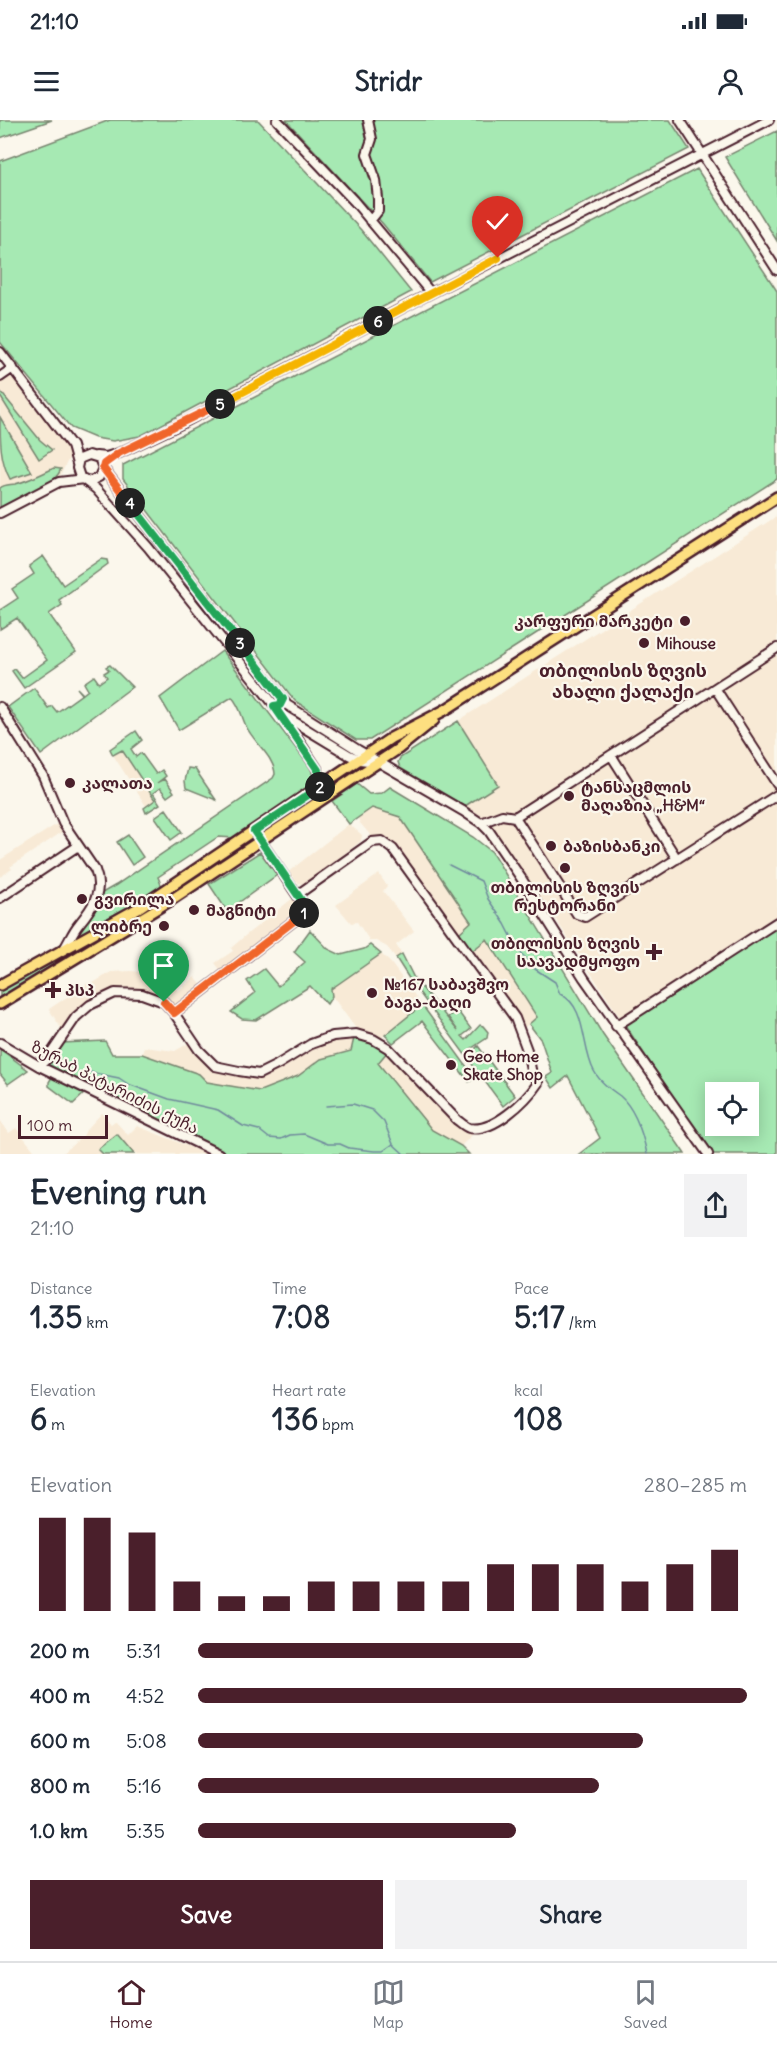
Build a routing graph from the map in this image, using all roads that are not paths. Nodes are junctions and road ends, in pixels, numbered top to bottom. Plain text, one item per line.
1 (277, 120) edge
2 (368, 120) edge
3 (680, 120) edge
4 (769, 120) edge
5 (702, 155) junction
6 (370, 221) junction
7 (777, 270) edge
8 (431, 293) junction
9 (0, 352) edge
10 (12, 368) junction
11 (0, 377) edge
12 (72, 446) junction
13 (119, 453) junction
14 (94, 456) junction
15 (77, 465) junction
16 (103, 467) junction
17 (85, 480) junction
18 (59, 482) junction
19 (777, 497) edge
20 (0, 513) edge
21 (777, 648) edge
22 (715, 687) junction
23 (283, 699) junction
24 (0, 707) edge
25 (277, 709) junction
26 (445, 710) junction
27 (611, 755) junction
28 (364, 757) junction
29 (379, 762) junction
30 (777, 784) edge
31 (321, 787) junction
32 (777, 795) edge
33 (515, 817) junction
34 (481, 823) junction
35 (254, 831) junction
36 (260, 840) junction
37 (78, 846) junction
38 (677, 859) junction
39 (297, 895) junction
40 (0, 898) edge
41 (777, 922) edge
42 (64, 949) junction
43 (71, 962) junction
44 (0, 985) edge
45 (0, 1004) edge
46 (174, 1013) junction
47 (616, 1026) junction
48 (0, 1042) edge
49 (39, 1066) junction
50 (219, 1154) edge
51 (708, 1154) edge

1 - 6 street
2 - 6 street
3 - 5 street
4 - 5 street
5 - 7 street
5 - 8 street
6 - 8 street
8 - 13 street
9 - 10 street
10 - 11 street
10 - 12 street
12 - 14 street
12 - 15 street
13 - 14 street
13 - 16 street
14 - 15 street
14 - 16 street
15 - 17 street
15 - 18 street
16 - 17 street
16 - 23 street
17 - 18 street
17 - 25 street
18 - 20 street
19 - 26 main road
21 - 22 street
22 - 27 street
22 - 30 street
23 - 25 street
23 - 28 street
24 - 37 street
25 - 28 street
25 - 31 street
26 - 28 main road
26 - 29 main road
27 - 33 street
27 - 38 street
28 - 29 street
28 - 31 main road
29 - 34 street
29 - 36 main road
31 - 35 main road
32 - 38 street
33 - 34 street
33 - 38 street
34 - 47 street
35 - 36 main road
35 - 42 main road
36 - 39 street
36 - 43 main road
37 - 40 street
37 - 42 street
39 - 46 street
39 - 46 street
41 - 47 street
42 - 43 main road
42 - 44 main road
43 - 45 main road
46 - 49 street
47 - 51 street
48 - 49 street, ზურაბ პატარიძის ქუჩა
49 - 50 street, ზურაბ პატარიძის ქუჩა

